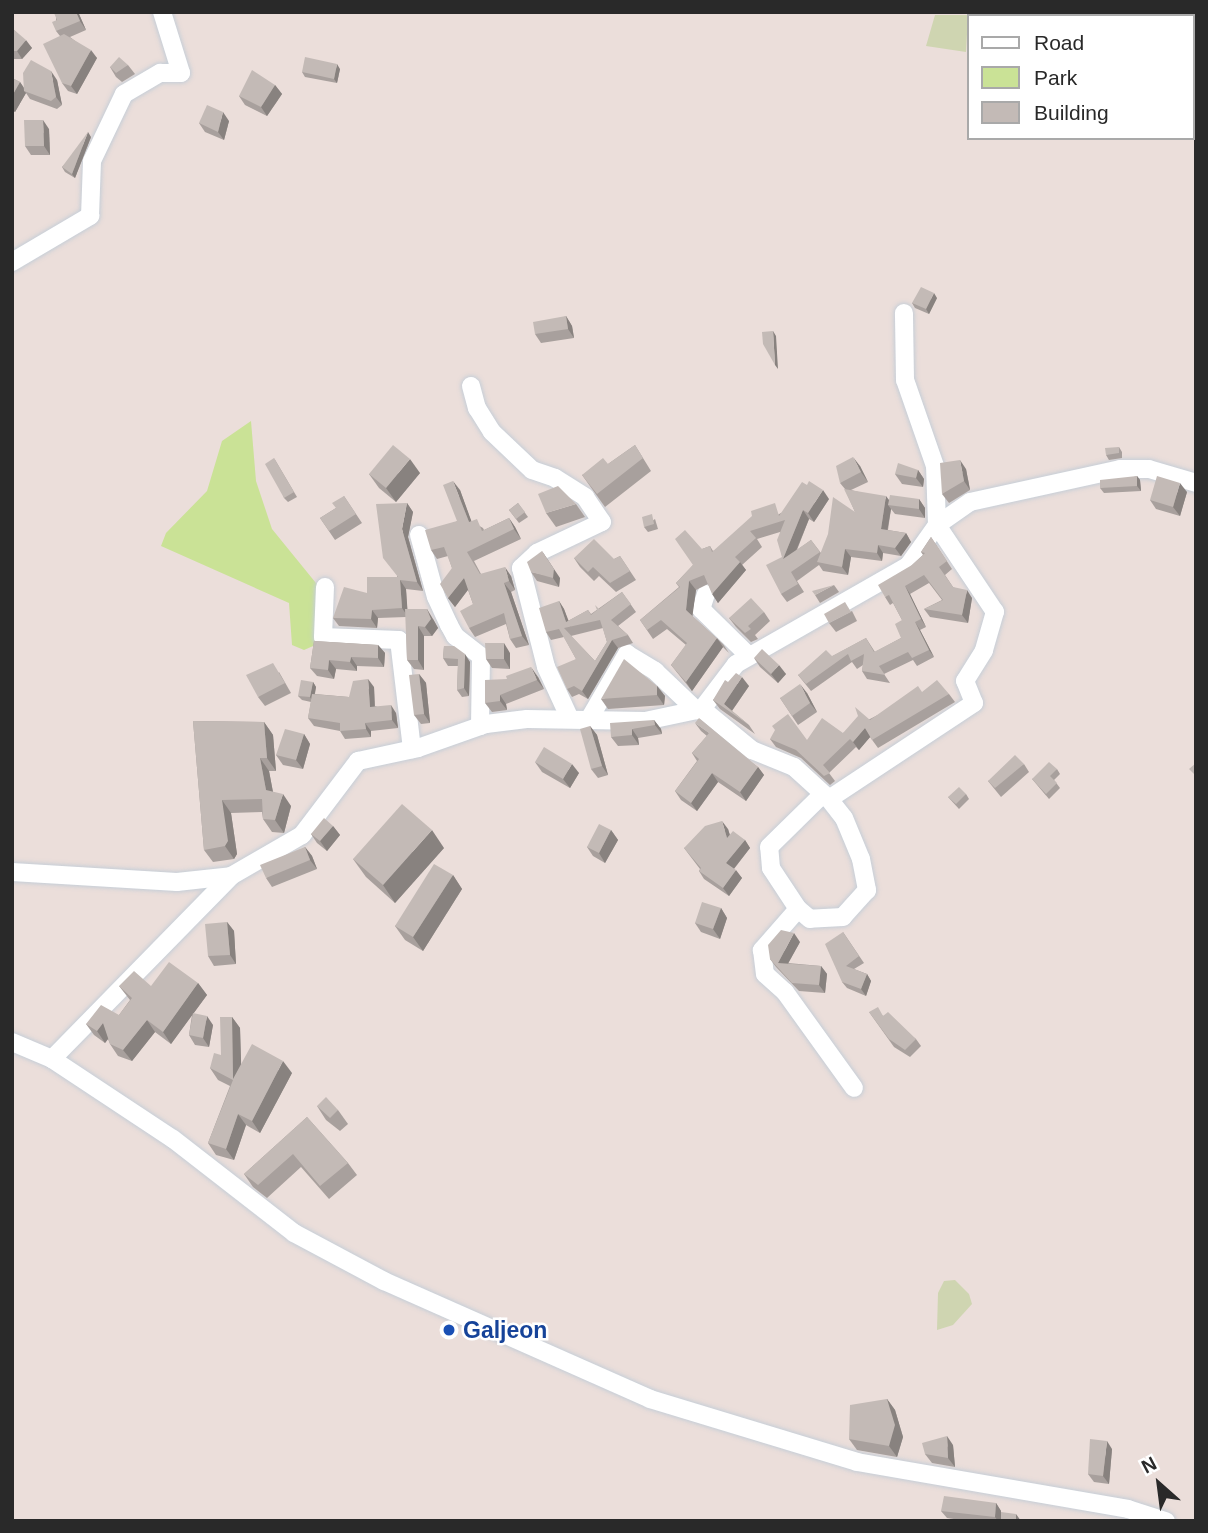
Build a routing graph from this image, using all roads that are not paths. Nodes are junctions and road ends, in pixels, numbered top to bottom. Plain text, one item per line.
1 (162, 12) edge
2 (12, 262) edge
3 (904, 313) dead end
4 (471, 386) dead end
5 (1196, 483) edge
6 (937, 525) junction
7 (419, 535) dead end
8 (325, 587) dead end
9 (706, 594) edge
10 (749, 656) junction
11 (699, 709) junction
12 (579, 720) junction
13 (480, 726) junction
14 (412, 749) junction
15 (826, 797) junction
16 (12, 872) edge
17 (231, 876) junction
18 (798, 909) junction
19 (12, 1042) edge
20 (52, 1059) junction
21 (854, 1088) dead end
22 (1166, 1521) edge

1 - 2 street
3 - 6 street
4 - 12 street
5 - 6 street
6 - 10 street
6 - 15 street
7 - 13 street
8 - 14 street
9 - 10 street
10 - 11 street
11 - 12 street
11 - 12 street
11 - 15 street
12 - 13 street
13 - 14 street
14 - 17 street
15 - 18 street
15 - 18 street
16 - 17 street
17 - 20 street
18 - 21 street
19 - 20 street
20 - 22 street

